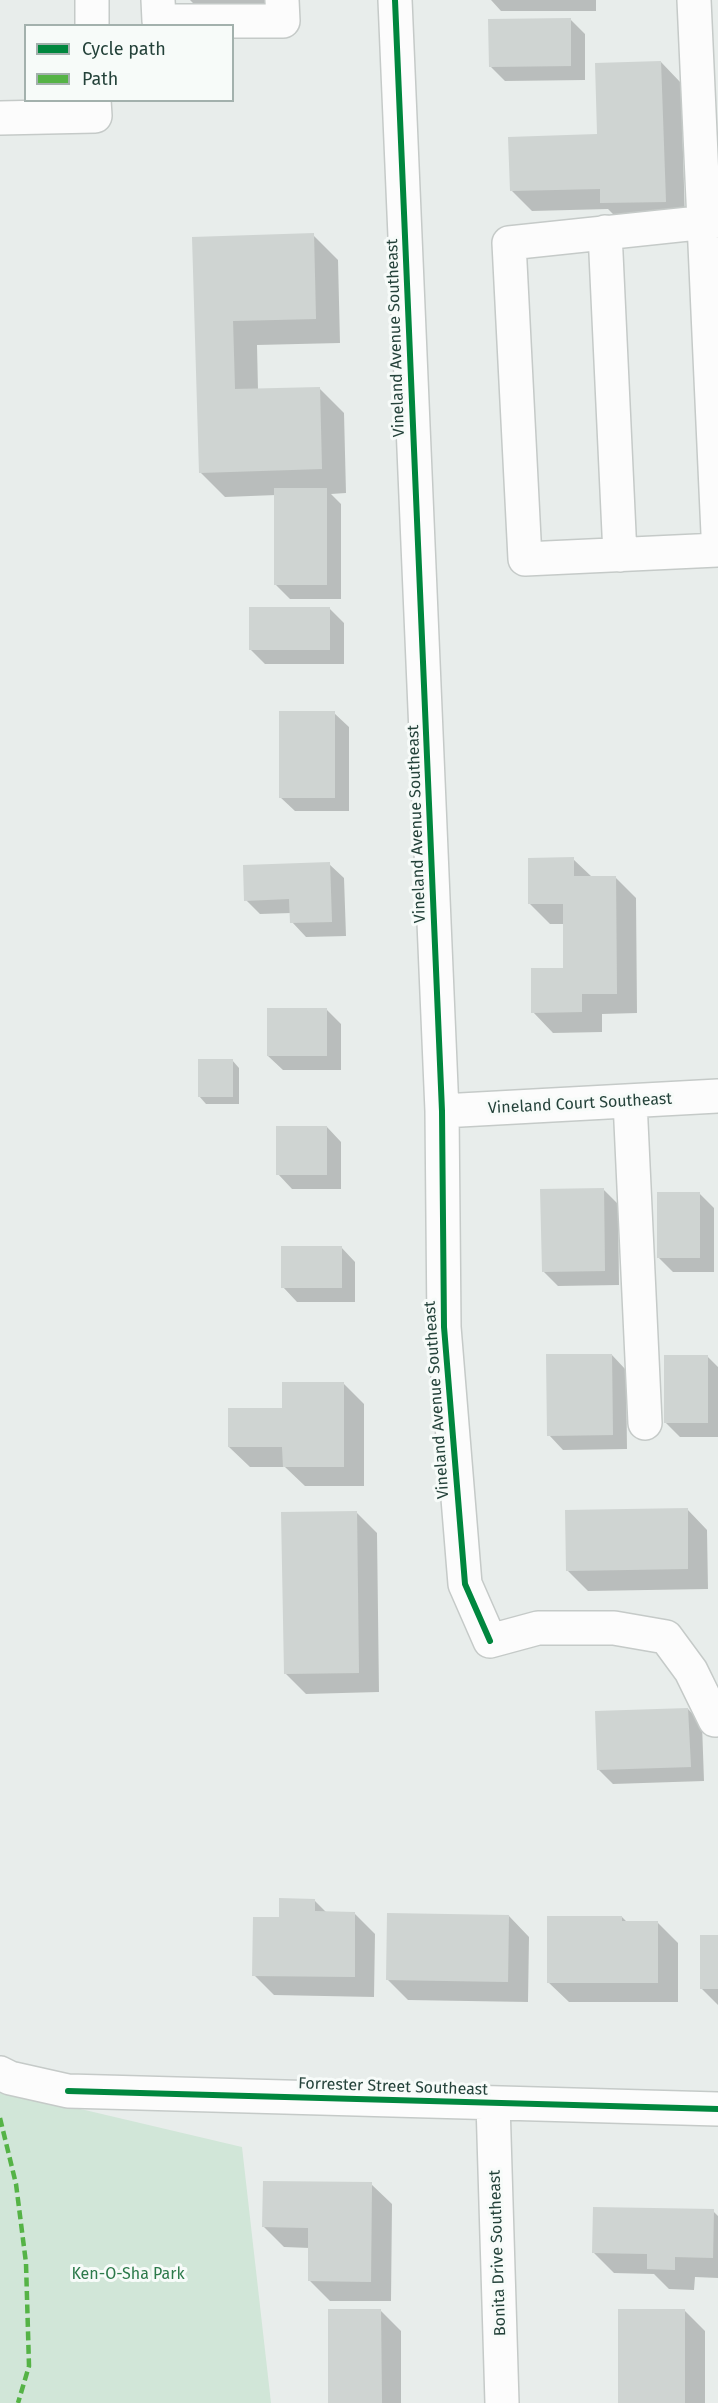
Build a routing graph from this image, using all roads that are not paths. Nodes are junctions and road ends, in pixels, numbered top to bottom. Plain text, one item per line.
1 (92, 0) edge
2 (158, 0) edge
3 (282, 0) edge
4 (395, 0) edge
5 (694, 0) edge
6 (92, 24) edge
7 (94, 102) edge
8 (0, 118) edge
9 (711, 222) edge
10 (604, 231) junction
11 (718, 534) edge
12 (718, 550) edge
13 (620, 555) junction
14 (718, 1096) edge
15 (630, 1101) junction
16 (442, 1111) junction
17 (645, 1423) dead end
18 (715, 1720) dead end
19 (0, 2073) edge
20 (493, 2103) junction
21 (718, 2109) edge
22 (502, 2403) edge

1 - 6 street
2 - 3 street
4 - 16 street, Vineland Avenue Southeast
5 - 9 street
7 - 8 street
9 - 10 street
9 - 11 street
10 - 13 street
10 - 13 street
12 - 13 street
14 - 15 street, Vineland Court Southeast
15 - 16 street, Vineland Court Southeast
15 - 17 street
16 - 18 street, Vineland Avenue Southeast
19 - 20 street, Forrester Street Southeast
20 - 21 street, Forrester Street Southeast
20 - 22 street, Bonita Drive Southeast

